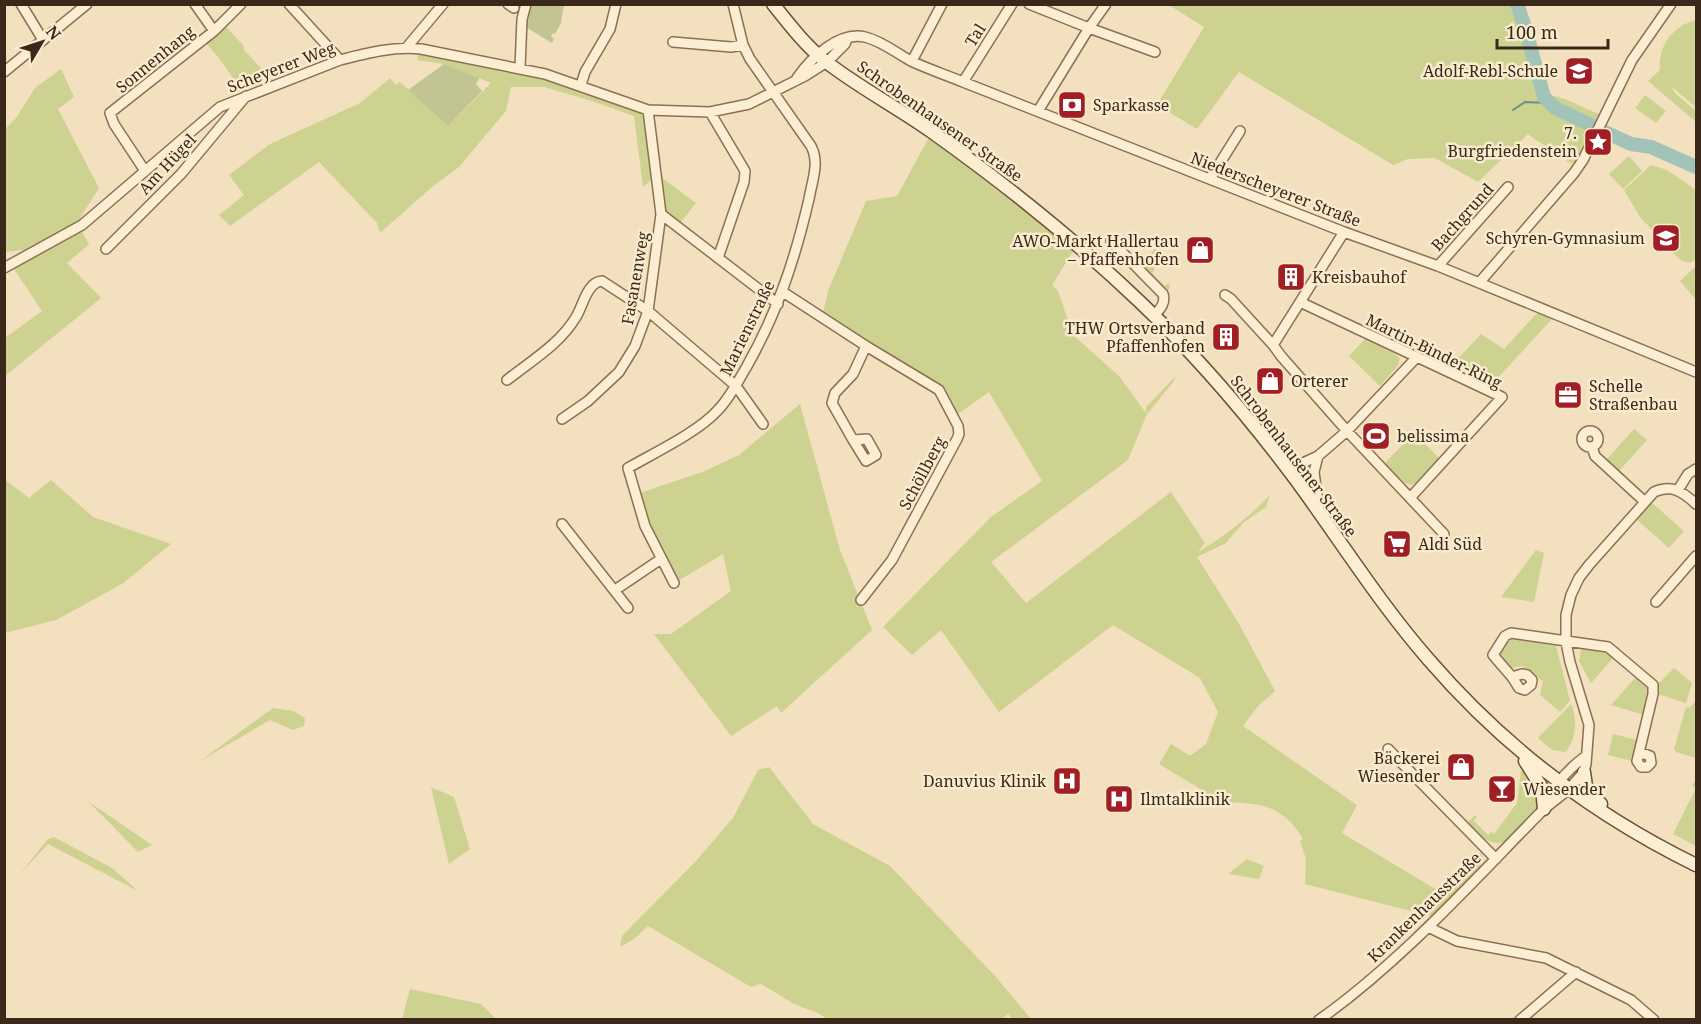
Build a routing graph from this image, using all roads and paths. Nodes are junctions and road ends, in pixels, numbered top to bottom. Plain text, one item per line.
1 (21, 4) edge
2 (87, 4) edge
3 (195, 4) edge
4 (241, 4) edge
5 (289, 4) edge
6 (443, 4) edge
7 (526, 4) edge
8 (616, 4) edge
9 (733, 4) edge
10 (773, 4) edge
11 (942, 4) edge
12 (1012, 4) edge
13 (1029, 4) edge
14 (1106, 4) edge
15 (1671, 4) edge
16 (1089, 28) junction
17 (214, 31) junction
18 (44, 40) junction
19 (673, 42) dead end
20 (743, 45) junction
21 (407, 47) junction
22 (1155, 52) dead end
23 (823, 58) junction
24 (340, 60) junction
25 (912, 61) junction
26 (520, 68) junction
27 (4, 72) edge
28 (963, 82) junction
29 (581, 85) junction
30 (772, 93) junction
31 (246, 96) junction
32 (648, 110) junction
33 (1038, 111) junction
34 (711, 112) junction
35 (1240, 131) dead end
36 (145, 171) junction
37 (1210, 179) junction
38 (1508, 187) dead end
39 (661, 214) junction
40 (1344, 232) junction
41 (1111, 241) dead end
42 (106, 249) dead end
43 (718, 258) junction
44 (1438, 266) junction
45 (4, 268) edge
46 (1479, 283) junction
47 (783, 292) junction
48 (1225, 295) dead end
49 (1300, 302) junction
50 (778, 304) junction
51 (648, 310) junction
52 (1154, 316) junction
53 (1273, 345) junction
54 (866, 346) junction
55 (1416, 358) junction
56 (1696, 372) edge
57 (507, 380) dead end
58 (736, 386) junction
59 (562, 419) dead end
60 (763, 424) dead end
61 (1347, 431) junction
62 (853, 440) dead end
63 (1592, 447) dead end
64 (1318, 456) junction
65 (1314, 469) junction
66 (1696, 469) edge
67 (1293, 477) junction
68 (1678, 490) junction
69 (1410, 498) junction
70 (1644, 501) junction
71 (1696, 504) edge
72 (1320, 514) junction
73 (562, 524) dead end
74 (1444, 534) dead end
75 (1696, 556) edge
76 (661, 558) junction
77 (674, 583) dead end
78 (615, 590) junction
79 (861, 600) dead end
80 (1656, 602) dead end
81 (628, 608) dead end
82 (1566, 642) junction
83 (1512, 677) dead end
84 (1388, 749) dead end
85 (1518, 750) junction
86 (1639, 752) dead end
87 (1586, 756) junction
88 (1584, 772) junction
89 (1564, 785) junction
90 (1544, 809) junction
91 (1616, 820) junction
92 (1496, 859) junction
93 (1696, 865) edge
94 (1428, 927) junction
95 (1576, 972) junction
96 (1319, 1020) edge
97 (1520, 1020) edge
98 (1654, 1020) edge

1 - 18 street
2 - 18 street
3 - 17 street
4 - 17 street, Sonnenhang
5 - 24 street
6 - 21 street
7 - 26 street
8 - 29 street
9 - 20 street, Marienstraße
10 - 23 main road, Schrobenhausener Straße
11 - 25 street
12 - 28 street, Tal
13 - 16 street
14 - 16 street
15 - 46 street
16 - 22 street
16 - 33 street
17 - 36 street, Sonnenhang
18 - 27 street
19 - 20 street
20 - 30 street, Marienstraße
21 - 24 street, Scheyerer Weg
21 - 26 street, Scheyerer Weg
23 - 25 street, Niederscheyerer Straße
23 - 30 street, Niederscheyerer Straße
23 - 52 main road, Schrobenhausener Straße
24 - 31 street, Scheyerer Weg
25 - 28 street, Niederscheyerer Straße
26 - 29 street, Scheyerer Weg
28 - 33 street, Niederscheyerer Straße
29 - 32 street, Scheyerer Weg
30 - 34 street, Niederscheyerer Straße
30 - 47 street, Marienstraße
31 - 36 street, Scheyerer Weg
31 - 42 street, Am Hügel
32 - 34 street, Niederscheyerer Straße
32 - 39 street, Fasanenweg
33 - 37 street, Niederscheyerer Straße
34 - 43 street
35 - 37 street
36 - 45 street, Scheyerer Weg
37 - 40 street, Niederscheyerer Straße
38 - 44 street, Bachgrund
39 - 43 street
39 - 51 street, Fasanenweg
40 - 44 street, Niederscheyerer Straße
40 - 49 street
41 - 52 street
43 - 50 street
44 - 46 street, Niederscheyerer Straße
46 - 56 street, Niederscheyerer Straße
47 - 50 street, Marienstraße
47 - 54 street, Schöllberg
48 - 53 street
49 - 53 street
49 - 55 street, Martin-Binder-Ring
50 - 58 street, Marienstraße
51 - 57 street
51 - 58 street
51 - 59 street, Fasanenweg
52 - 67 main road, Schrobenhausener Straße
53 - 61 street
54 - 62 street
54 - 79 street, Schöllberg
55 - 61 street
55 - 69 street, Martin-Binder-Ring
58 - 60 street
58 - 76 street, Marienstraße
61 - 64 street
61 - 69 street
63 - 70 street
64 - 65 street
64 - 67 street
65 - 67 street
65 - 72 street
66 - 68 street
67 - 72 main road, Schrobenhausener Straße
68 - 70 street
68 - 71 street
69 - 74 street
70 - 82 street
72 - 85 main road, Schrobenhausener Straße
73 - 78 street
75 - 80 street
76 - 77 street
76 - 78 street
78 - 81 street
82 - 83 street
82 - 86 street
82 - 87 street
84 - 92 street
85 - 89 main road, Schrobenhausener Straße
85 - 90 main road
87 - 88 street
87 - 89 street
88 - 89 street
88 - 91 main road
89 - 90 street, Krankenhausstraße
89 - 91 main road, Schrobenhausener Straße
90 - 92 street, Krankenhausstraße
91 - 93 main road, Schrobenhausener Straße
92 - 94 street, Krankenhausstraße
94 - 95 street
94 - 96 street, Krankenhausstraße
95 - 97 street
95 - 98 street

